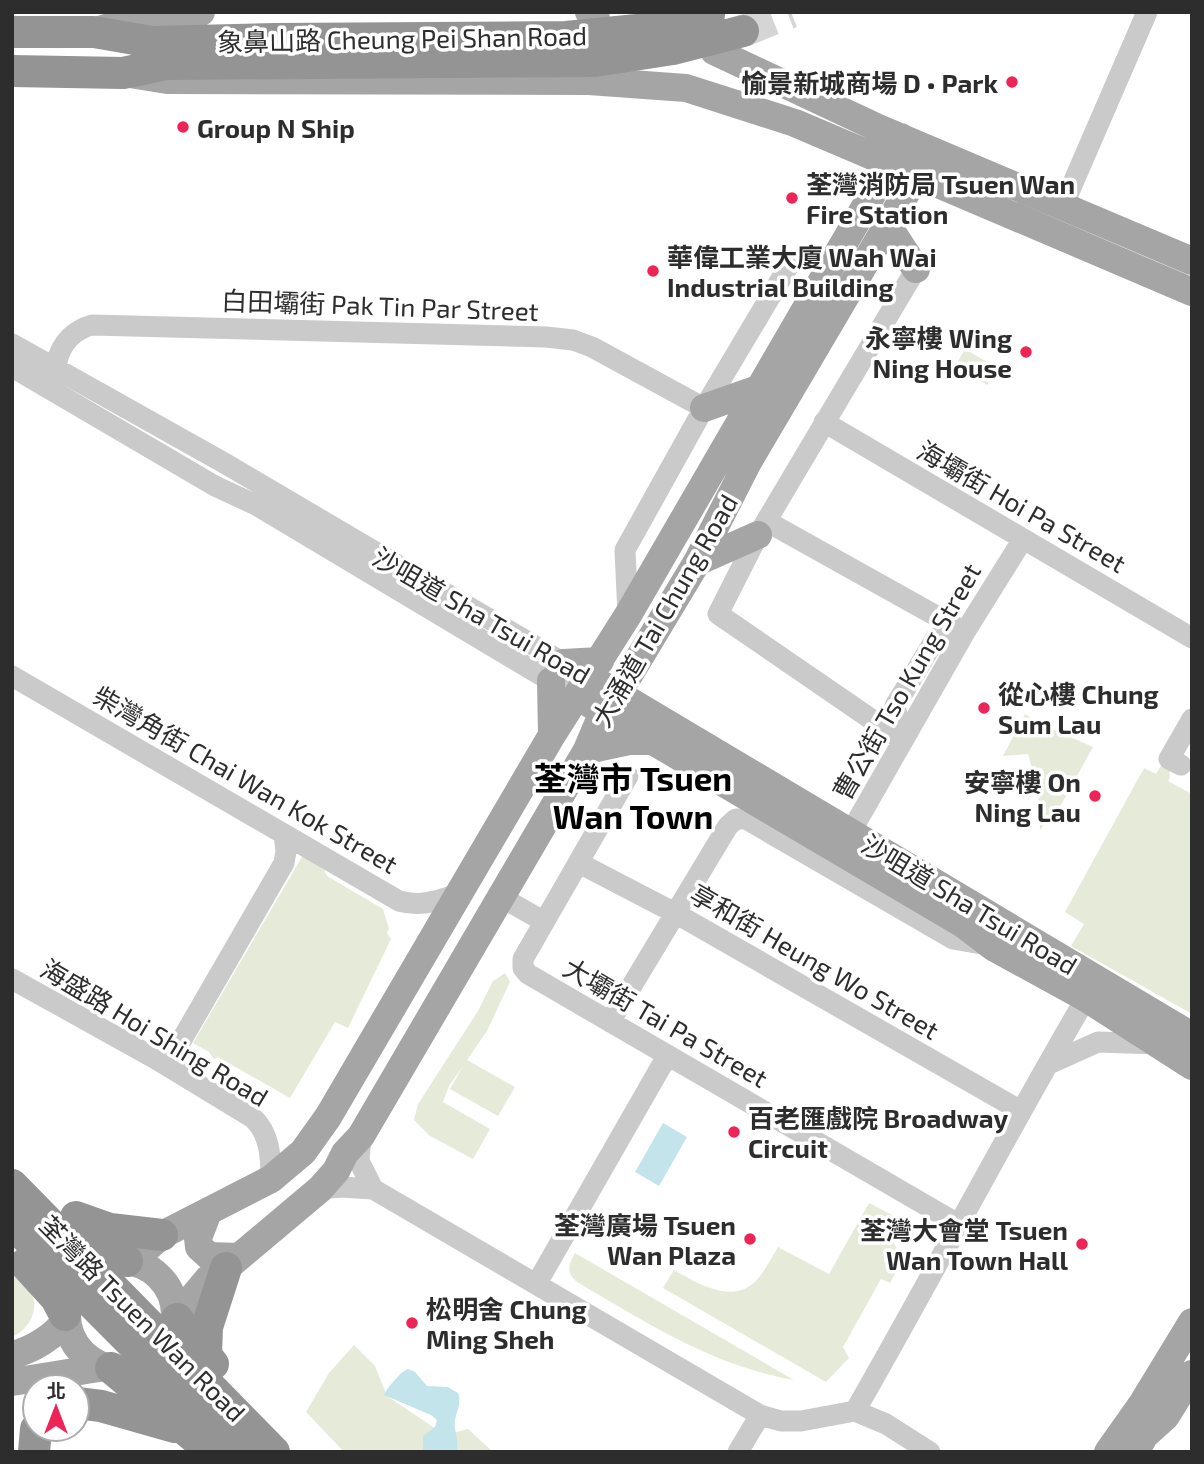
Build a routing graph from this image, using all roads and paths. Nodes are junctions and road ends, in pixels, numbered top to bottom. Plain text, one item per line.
1 (201, 12) edge
2 (1147, 12) edge
3 (709, 15) dead end
4 (743, 31) tunnel mouth
5 (12, 32) edge
6 (94, 32) junction
7 (381, 49) junction
8 (714, 51) dead end
9 (648, 64) dead end
10 (12, 72) edge
11 (124, 73) junction
12 (686, 88) junction
13 (901, 137) junction
14 (931, 151) junction
15 (888, 163) junction
16 (917, 176) junction
17 (1063, 206) junction
18 (881, 238) junction
19 (1192, 261) edge
20 (788, 268) dead end
21 (916, 269) joint
22 (1192, 292) edge
23 (12, 344) edge
24 (12, 354) edge
25 (57, 362) dead end
26 (12, 367) edge
27 (758, 388) junction
28 (713, 405) junction
29 (129, 415) junction
30 (824, 422) junction
31 (224, 469) junction
32 (256, 505) junction
33 (757, 535) junction
34 (1023, 539) junction
35 (697, 562) junction
36 (628, 615) junction
37 (964, 632) junction
38 (1192, 638) edge
39 (557, 672) junction
40 (12, 676) edge
41 (589, 678) junction
42 (610, 703) junction
43 (1192, 719) edge
44 (640, 731) junction
45 (552, 736) junction
46 (903, 741) junction
47 (587, 750) junction
48 (1181, 765) dead end
49 (628, 776) dead end
50 (285, 835) junction
51 (844, 843) junction
52 (579, 863) junction
53 (458, 894) junction
54 (501, 897) junction
55 (675, 913) junction
56 (535, 917) junction
57 (993, 947) junction
58 (12, 979) edge
59 (1086, 998) junction
60 (610, 1022) junction
61 (1192, 1036) edge
62 (1157, 1044) junction
63 (667, 1056) junction
64 (156, 1059) junction
65 (1049, 1064) junction
66 (1192, 1066) edge
67 (1021, 1111) junction
68 (355, 1150) junction
69 (12, 1163) edge
70 (271, 1179) junction
71 (320, 1189) junction
72 (373, 1189) junction
73 (36, 1194) edge
74 (208, 1212) junction
75 (12, 1223) edge
76 (958, 1224) junction
77 (162, 1235) junction
78 (12, 1251) edge
79 (129, 1261) junction
80 (232, 1262) junction
81 (537, 1283) junction
82 (65, 1317) junction
83 (177, 1317) junction
84 (1192, 1322) edge
85 (12, 1355) edge
86 (206, 1355) junction
87 (108, 1367) junction
88 (1192, 1374) edge
89 (12, 1382) edge
90 (91, 1405) edge
91 (855, 1410) junction
92 (760, 1415) junction
93 (1166, 1416) junction
94 (202, 1443) edge
95 (240, 1452) edge
96 (274, 1452) edge
97 (299, 1452) edge
98 (738, 1452) edge
99 (930, 1452) edge
100 (1108, 1452) edge
101 (1135, 1452) edge
102 (1154, 1452) edge

1 - 6 main road
2 - 17 street
3 - 7 highway, 象鼻山路 Cheung Pei Shan Road
4 - 7 highway, 象鼻山路 Cheung Pei Shan Road
5 - 6 highway, 象鼻山路 Cheung Pei Shan Road
6 - 7 highway, 象鼻山路 Cheung Pei Shan Road
7 - 11 highway, 象鼻山路 Cheung Pei Shan Road
8 - 13 main road
9 - 12 main road
10 - 11 highway, 象鼻山路 Cheung Pei Shan Road
11 - 12 main road
12 - 15 main road
13 - 14 main road
13 - 15 main road, 大涌道 Tai Chung Road
14 - 16 main road, 大涌道 Tai Chung Road
14 - 17 main road
15 - 16 main road
15 - 27 main road, 大涌道 Tai Chung Road
16 - 18 main road, 大涌道 Tai Chung Road
16 - 22 main road
17 - 19 main road
18 - 21 main road
18 - 35 main road, 大涌道 Tai Chung Road
20 - 28 street, 大涌道 Tai Chung Road
21 - 30 street
23 - 29 street
24 - 29 street
25 - 28 street, 白田壩街 Pak Tin Par Street
26 - 32 street, 沙咀道 Sha Tsui Road
27 - 28 main road
27 - 36 main road, 大涌道 Tai Chung Road
28 - 36 street, 大涌道 Tai Chung Road
29 - 31 street, 沙咀道 Sha Tsui Road
30 - 33 street
30 - 34 street, 海壩街 Hoi Pa Street
31 - 32 street, 沙咀道 Sha Tsui Road
31 - 39 street, 沙咀道 Sha Tsui Road
32 - 39 street, 沙咀道 Sha Tsui Road
33 - 35 main road
33 - 37 street
33 - 46 street
34 - 37 street, 曹公街 Tso Kung Street
34 - 38 street, 海壩街 Hoi Pa Street
35 - 42 main road, 大涌道 Tai Chung Road
36 - 41 main road, 大涌道 Tai Chung Road
37 - 46 street
39 - 41 main road
39 - 41 street, 沙咀道 Sha Tsui Road
39 - 45 main road
40 - 50 street, 柴灣角街 Chai Wan Kok Street
41 - 42 main road, 沙咀道 Sha Tsui Road
41 - 45 main road, 大涌道 Tai Chung Road
42 - 44 main road, 沙咀道 Sha Tsui Road
42 - 47 main road, 大涌道 Tai Chung Road
43 - 48 street
44 - 47 main road
44 - 51 main road, 沙咀道 Sha Tsui Road
45 - 53 main road, 大涌道 Tai Chung Road
46 - 51 street, 曹公街 Tso Kung Street
47 - 54 main road, 大涌道 Tai Chung Road
49 - 52 street
50 - 53 street, 柴灣角街 Chai Wan Kok Street
50 - 64 street
51 - 57 main road, 沙咀道 Sha Tsui Road
51 - 61 main road, 沙咀道 Sha Tsui Road
52 - 55 street, 享和街 Heung Wo Street
52 - 56 street
53 - 70 main road, 大涌道 Tai Chung Road
54 - 56 street
54 - 68 main road, 大涌道 Tai Chung Road
55 - 57 street, 沙咀道 Sha Tsui Road
55 - 60 street
55 - 67 street, 享和街 Heung Wo Street
56 - 60 street, 大壩街 Tai Pa Street
57 - 59 main road, 沙咀道 Sha Tsui Road
58 - 64 street, 海盛路 Hoi Shing Road
59 - 62 main road, 沙咀道 Sha Tsui Road
59 - 65 street
60 - 63 street, 大壩街 Tai Pa Street
62 - 65 street
62 - 66 main road, 沙咀道 Sha Tsui Road
63 - 76 street, 大壩街 Tai Pa Street
63 - 81 street
64 - 70 street, 海盛路 Hoi Shing Road
65 - 67 street
67 - 76 street
68 - 71 main road, 大涌道 Tai Chung Road
68 - 72 street
69 - 73 highway
70 - 74 main road, 大涌道 Tai Chung Road
71 - 72 street
71 - 80 main road, 大涌道 Tai Chung Road
72 - 81 street
73 - 77 highway
73 - 79 highway
73 - 96 highway, 荃灣路 Tsuen Wan Road
74 - 77 main road, 大涌道 Tai Chung Road
74 - 80 main road
75 - 95 highway, 荃灣路 Tsuen Wan Road
76 - 91 street
77 - 79 main road, 大涌道 Tai Chung Road
78 - 82 highway
79 - 82 main road
79 - 83 main road
80 - 83 main road, 大涌道 Tai Chung Road
80 - 86 highway
81 - 92 street
82 - 85 main road
82 - 87 main road
83 - 86 highway
83 - 87 main road
84 - 100 main road
86 - 97 highway
87 - 89 main road
87 - 94 highway
88 - 93 main road
90 - 94 highway
91 - 92 street
91 - 99 street
92 - 98 street
93 - 101 main road
93 - 102 main road

